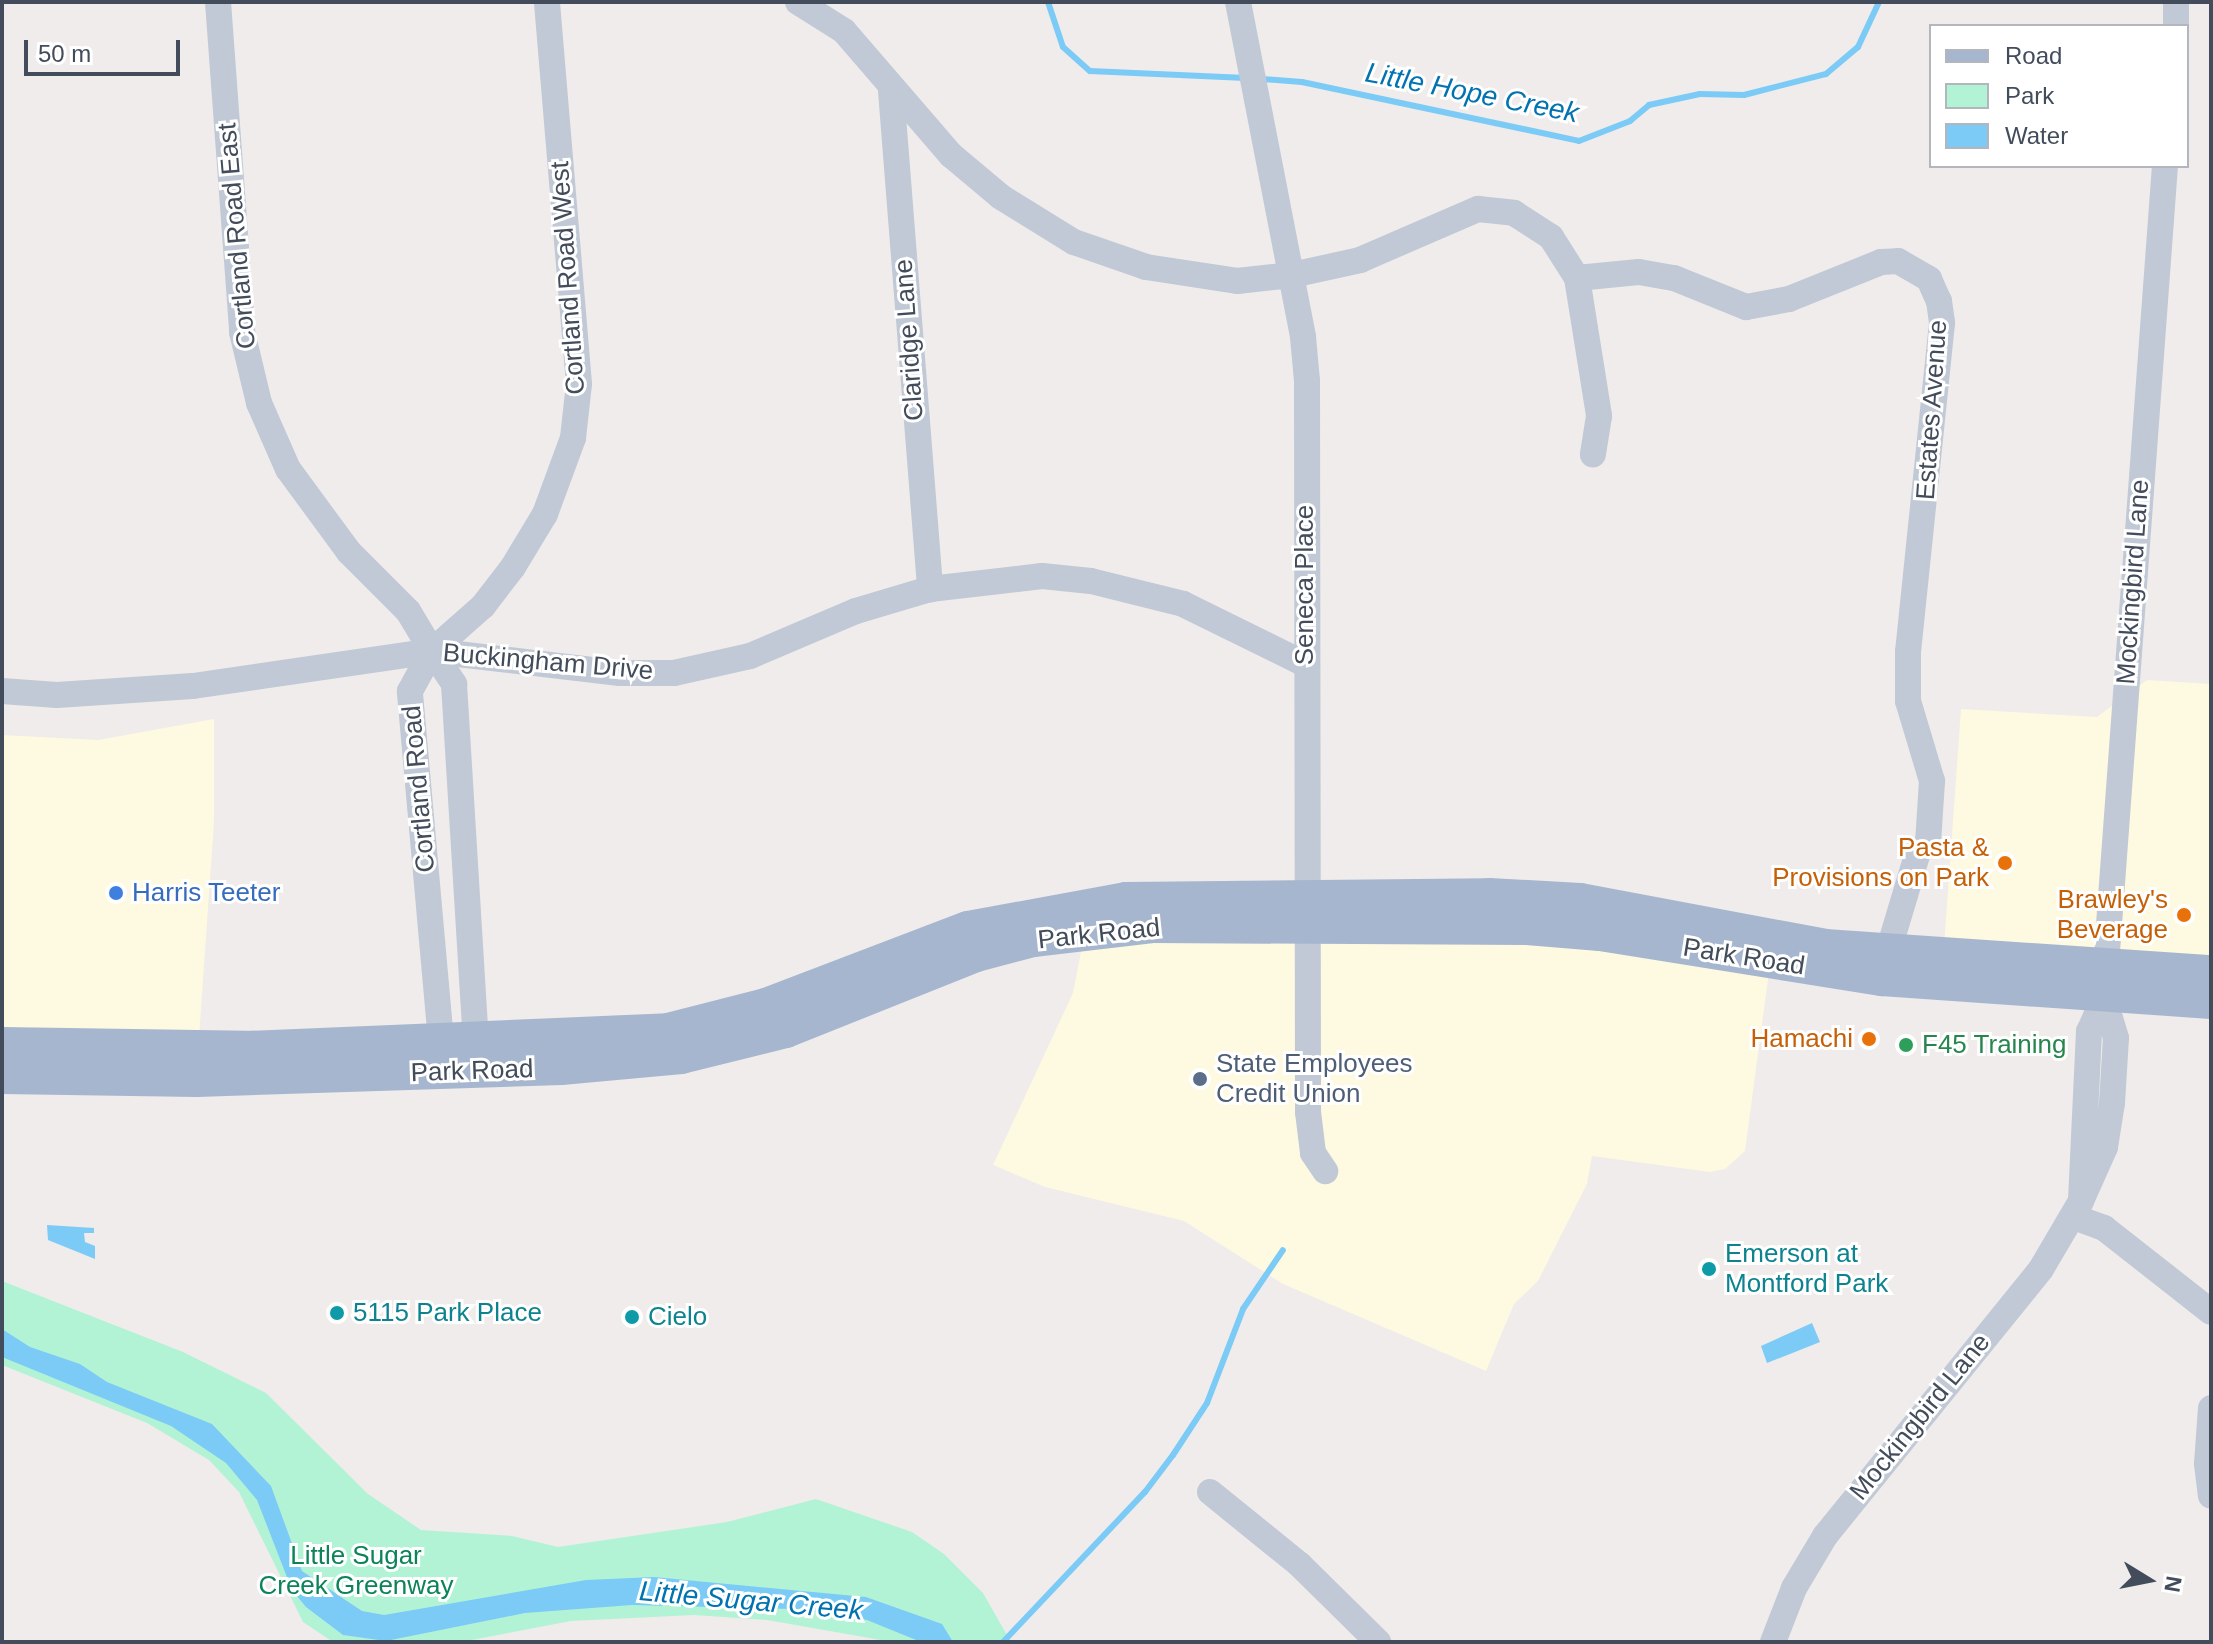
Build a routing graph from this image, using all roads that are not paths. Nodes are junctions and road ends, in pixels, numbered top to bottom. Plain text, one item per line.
1 (218, 2) edge
2 (547, 2) edge
3 (798, 2) edge
4 (1238, 2) edge
5 (2176, 2) edge
6 (2176, 24) edge
7 (891, 91) junction
8 (2165, 168) edge
9 (1292, 275) junction
10 (1577, 278) junction
11 (1593, 455) dead end
12 (930, 589) junction
13 (432, 651) junction
14 (1305, 664) junction
15 (2, 691) edge
16 (1305, 913) junction
17 (1884, 966) junction
18 (2211, 972) edge
19 (2105, 982) junction
20 (2211, 1002) edge
21 (476, 1040) junction
22 (441, 1041) junction
23 (2, 1044) edge
24 (2, 1077) edge
25 (1325, 1171) dead end
26 (2078, 1209) junction
27 (2211, 1312) edge
28 (2211, 1408) edge
29 (1210, 1492) dead end
30 (2211, 1496) edge
31 (1378, 1642) edge
32 (1773, 1642) edge

1 - 13 street, Cortland Road East
2 - 13 street, Cortland Road West
3 - 7 street
4 - 9 street, Seneca Place
5 - 6 street
7 - 9 street
7 - 12 street, Claridge Lane
8 - 19 street, Mockingbird Lane
9 - 10 street
9 - 14 street, Seneca Place
10 - 11 street
10 - 17 street, Estates Avenue
12 - 13 street, Buckingham Drive
12 - 14 street, Buckingham Drive
13 - 15 street, Buckingham Drive
13 - 21 street, Cortland Road
13 - 22 street, Cortland Road
14 - 16 street, Seneca Place
16 - 17 main road, Park Road
16 - 21 main road, Park Road
16 - 24 main road, Park Road
16 - 25 street, Seneca Place
17 - 19 main road, Park Road
18 - 19 main road, Park Road
19 - 20 main road, Park Road
19 - 26 street, Mockingbird Lane
21 - 22 main road, Park Road
22 - 23 main road, Park Road
26 - 27 street
26 - 32 street, Mockingbird Lane
28 - 30 street
29 - 31 street

